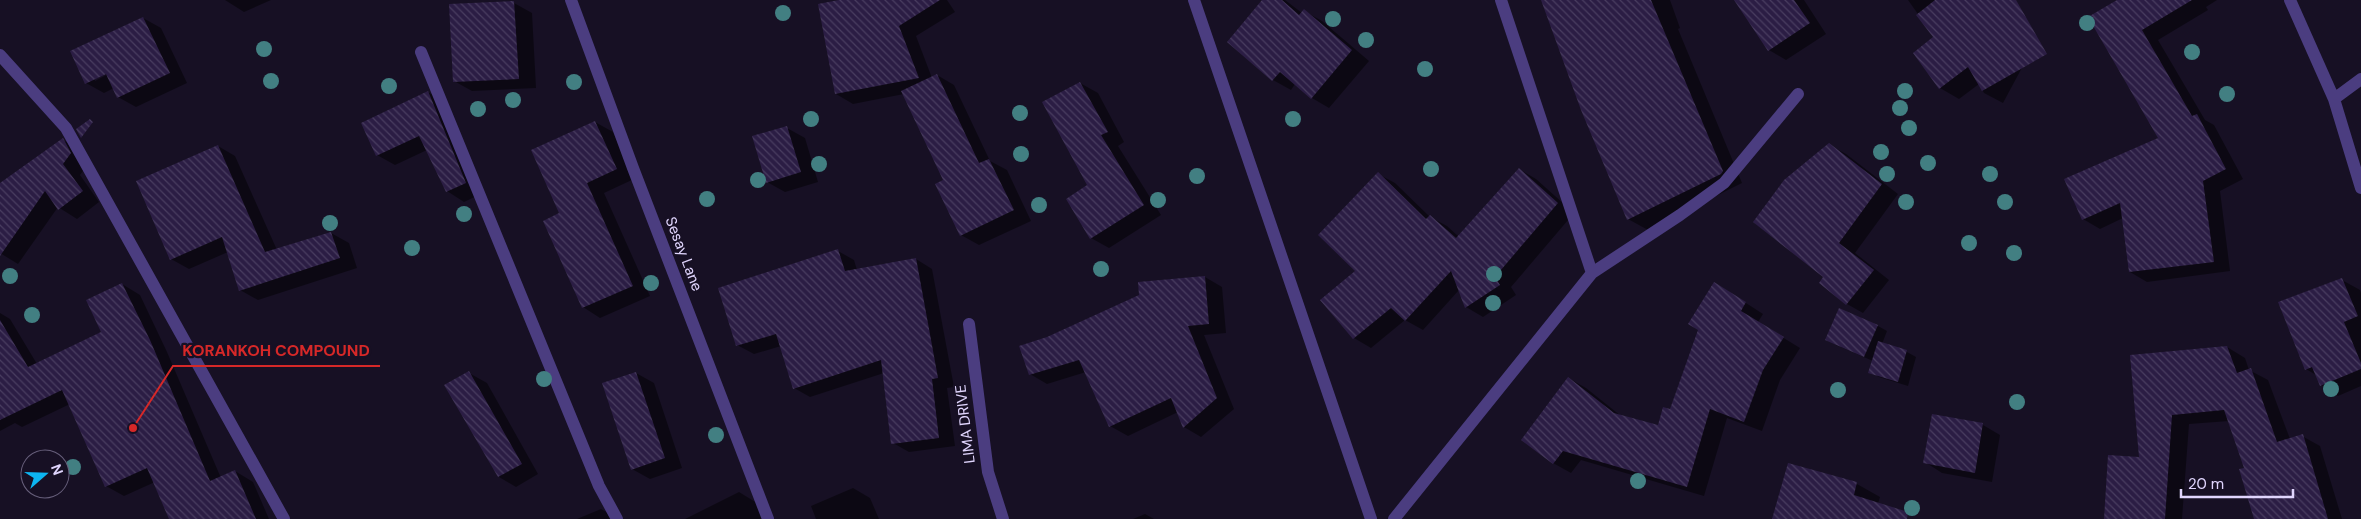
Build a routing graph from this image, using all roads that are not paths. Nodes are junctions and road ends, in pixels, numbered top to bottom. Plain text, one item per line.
1 (571, 0) edge
2 (1194, 0) edge
3 (1501, 0) edge
4 (2290, 0) edge
5 (421, 52) dead end
6 (0, 55) edge
7 (2361, 79) edge
8 (1798, 94) dead end
9 (2334, 99) junction
10 (2361, 188) edge
11 (1592, 273) junction
12 (970, 324) dead end
13 (284, 519) edge
14 (617, 519) edge
15 (768, 519) edge
16 (1003, 519) edge
17 (1371, 519) edge
18 (1394, 519) edge

1 - 15 street, Sesay Lane
2 - 17 street
3 - 11 street
4 - 9 street
5 - 14 street
6 - 13 street
7 - 9 street
8 - 11 street
9 - 10 street
11 - 18 street
12 - 16 street, LIMA DRIVE

